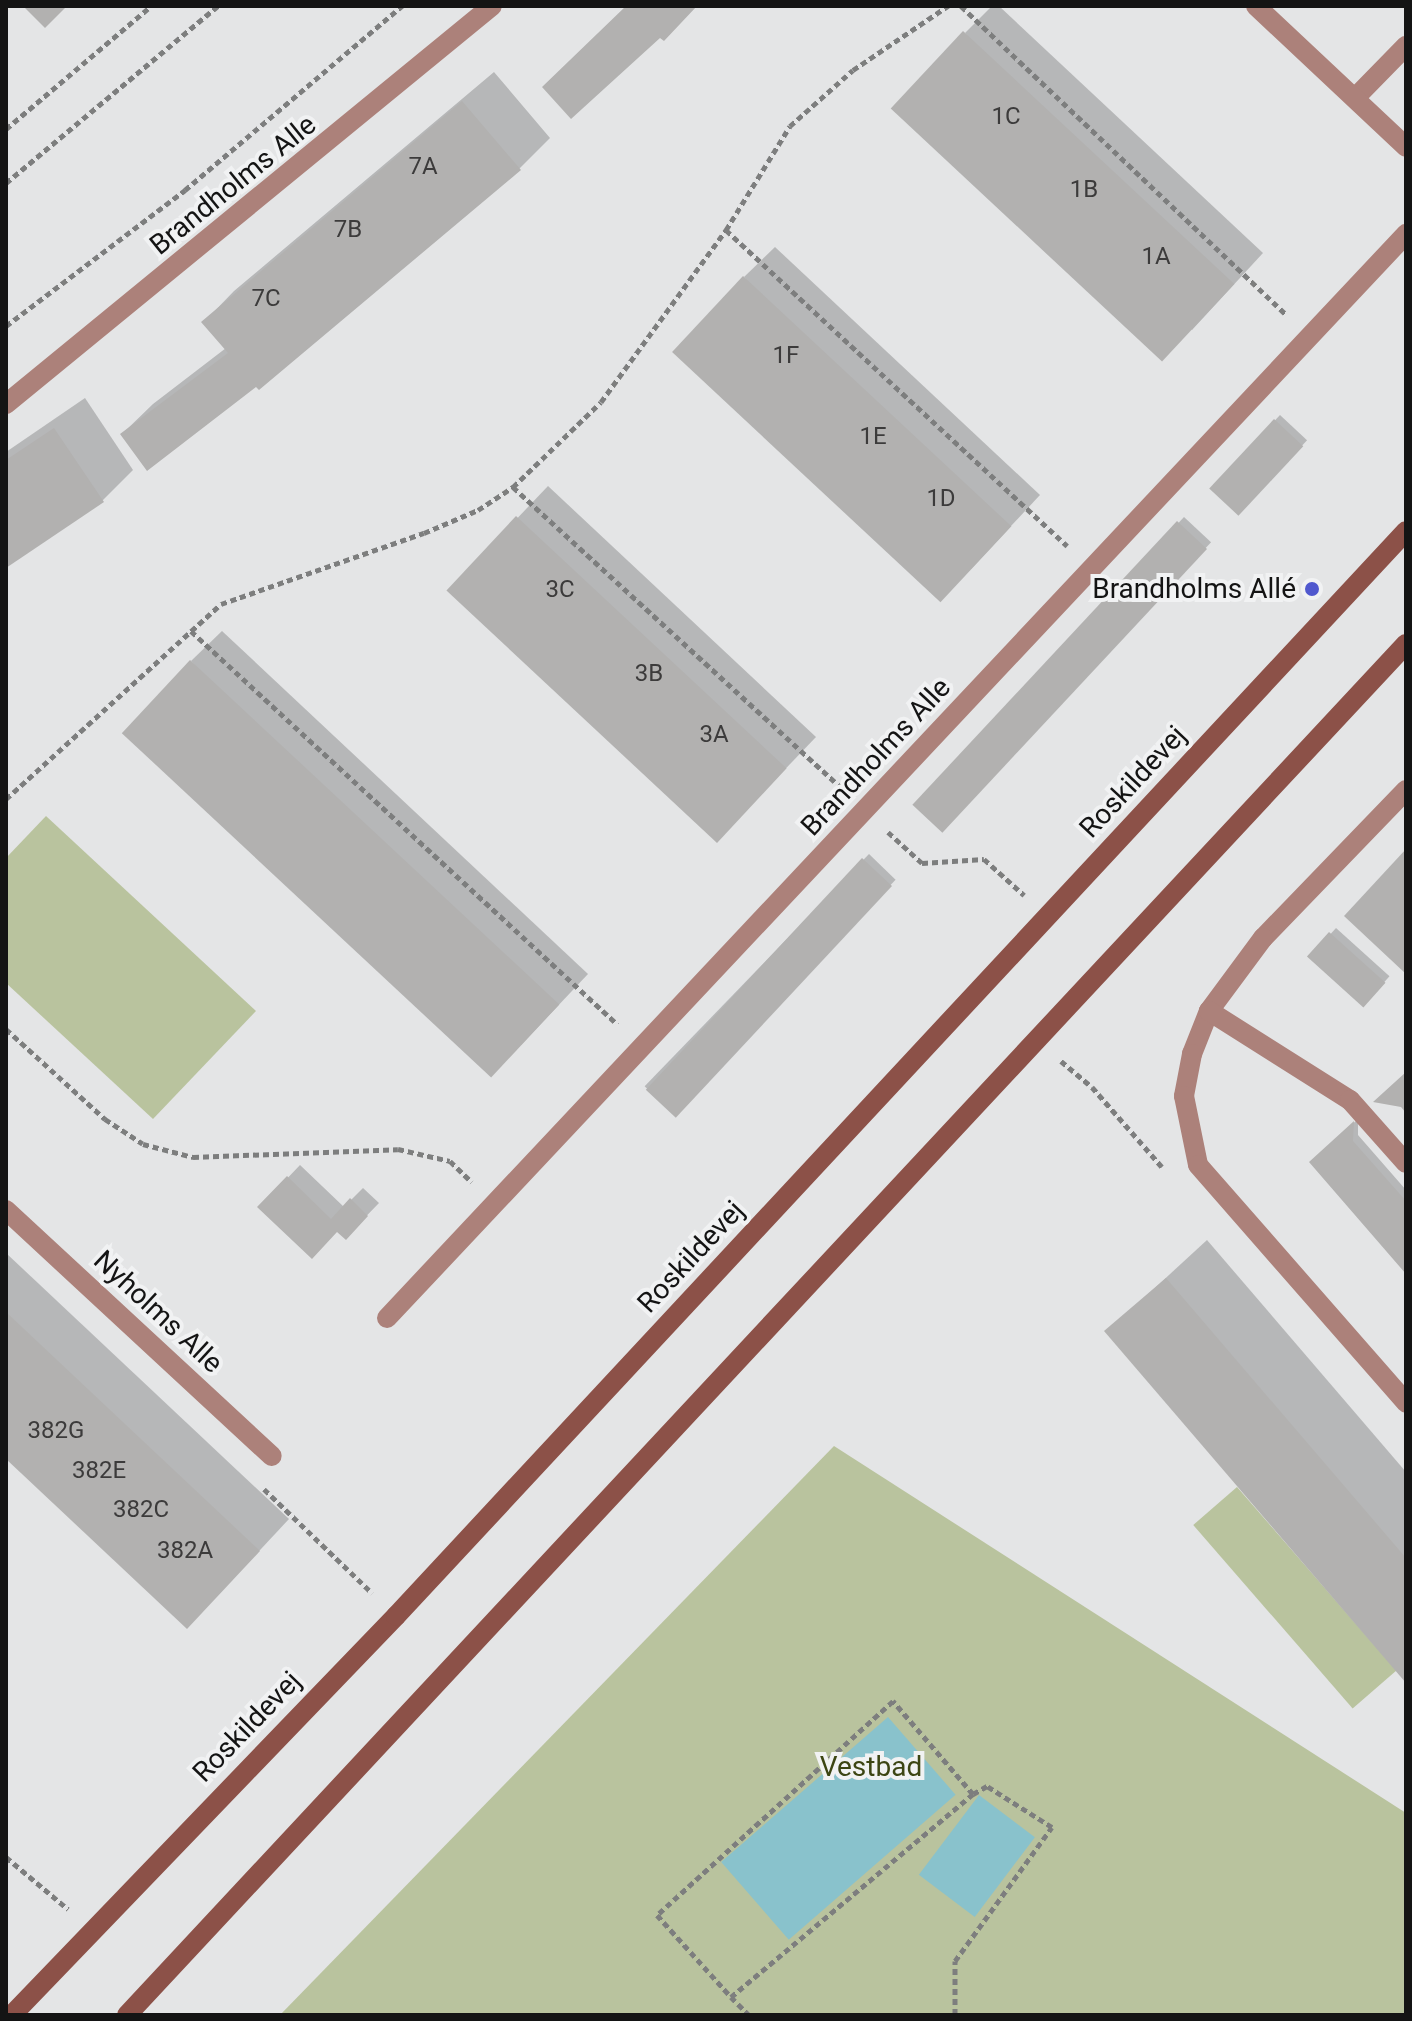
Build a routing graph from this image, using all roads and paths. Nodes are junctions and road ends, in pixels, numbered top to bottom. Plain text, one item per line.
1 (151, 6) edge
2 (206, 6) edge
3 (218, 6) edge
4 (402, 6) edge
5 (492, 6) edge
6 (948, 6) edge
7 (961, 6) edge
8 (1256, 6) edge
9 (212, 12) junction
10 (1406, 46) edge
11 (1355, 98) junction
12 (6, 129) edge
13 (1402, 135) edge
14 (6, 183) edge
15 (726, 230) junction
16 (1406, 234) edge
17 (6, 326) edge
18 (1310, 337) junction
19 (6, 404) edge
20 (513, 487) junction
21 (1406, 531) edge
22 (1091, 569) junction
23 (191, 631) junction
24 (1406, 644) edge
25 (1406, 790) edge
26 (6, 799) edge
27 (865, 810) junction
28 (1046, 915) junction
29 (1209, 1011) junction
30 (6, 1029) edge
31 (1036, 1040) junction
32 (642, 1046) junction
33 (1406, 1163) edge
34 (1198, 1165) junction
35 (495, 1204) junction
36 (6, 1210) edge
37 (387, 1318) dead end
38 (1406, 1403) edge
39 (272, 1456) joint
40 (396, 1616) junction
41 (973, 1794) junction
42 (6, 1857) edge
43 (93, 1930) junction
44 (731, 1997) junction
45 (12, 2015) edge
46 (127, 2015) edge
47 (749, 2015) edge
48 (955, 2015) edge

1 - 12 path
2 - 9 path
3 - 9 path
4 - 17 path
5 - 19 street, Brandholms Alle
6 - 15 path
7 - 18 path
8 - 11 street
9 - 14 path
10 - 11 street
11 - 13 street
15 - 20 path
15 - 22 path
16 - 18 street, Brandholms Alle
18 - 22 street, Brandholms Alle
20 - 23 path
20 - 27 path
21 - 28 main road, Roskildevej
22 - 27 street, Brandholms Alle
23 - 26 path
23 - 32 path
24 - 31 main road
25 - 29 street
27 - 28 path
27 - 32 street, Brandholms Alle
28 - 40 main road, Roskildevej
29 - 33 street
29 - 34 street
30 - 35 path
31 - 34 path
31 - 46 main road
32 - 35 street, Brandholms Alle
34 - 38 street
35 - 37 street, Brandholms Alle
36 - 39 street, Nyholms Alle
39 - 40 path
40 - 43 main road, Roskildevej
41 - 44 path
41 - 44 path
41 - 48 path
42 - 43 path
43 - 45 main road, Roskildevej
44 - 47 path

